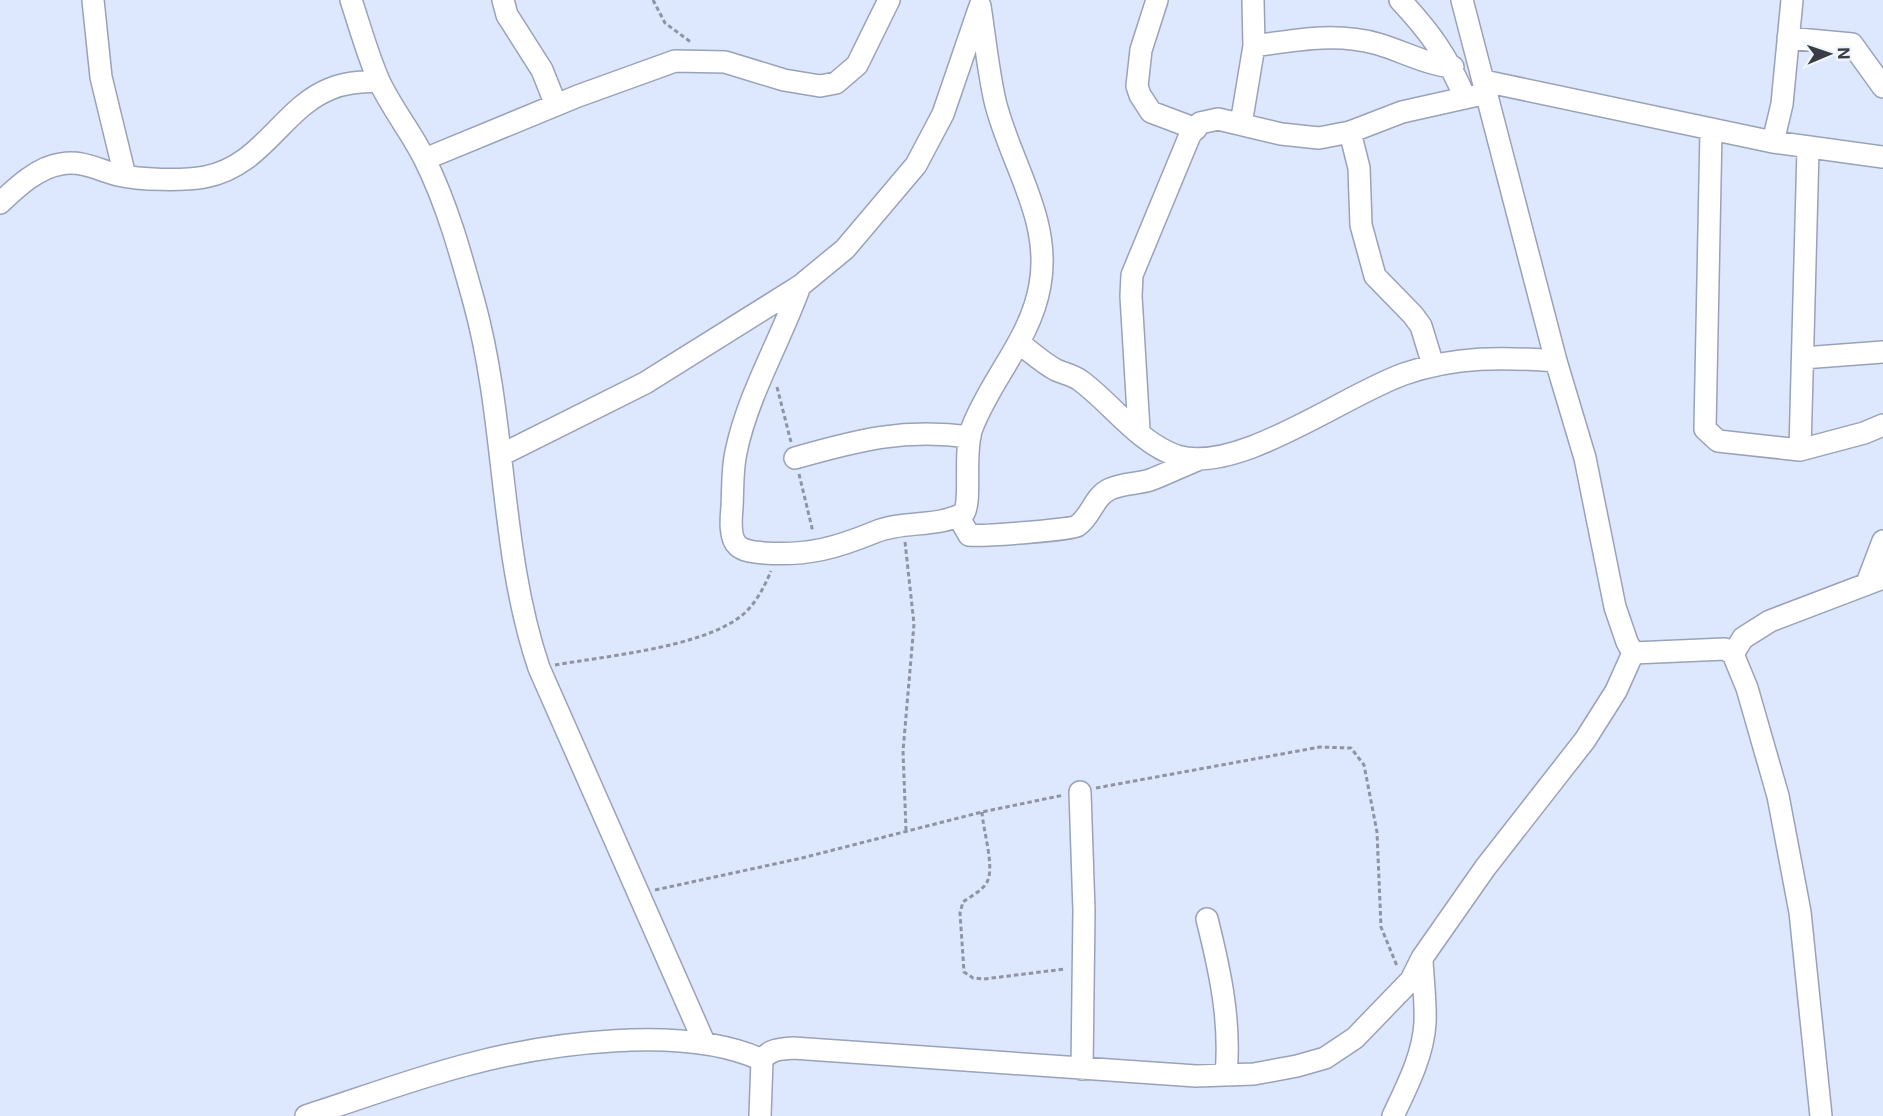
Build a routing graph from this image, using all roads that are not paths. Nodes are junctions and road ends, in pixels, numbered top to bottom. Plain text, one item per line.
1 (94, 0) edge
2 (351, 0) edge
3 (503, 0) edge
4 (889, 0) edge
5 (1157, 0) edge
6 (1253, 0) edge
7 (1400, 0) edge
8 (1462, 0) edge
9 (1792, 0) edge
10 (981, 3) edge
11 (1788, 38) junction
12 (1254, 46) junction
13 (1453, 67) junction
14 (380, 81) junction
15 (1485, 87) junction
16 (1883, 87) edge
17 (1466, 98) junction
18 (556, 105) junction
19 (1241, 124) junction
20 (1196, 129) junction
21 (1711, 131) junction
22 (1350, 132) junction
23 (1773, 142) junction
24 (1808, 149) junction
25 (1883, 157) edge
26 (425, 159) junction
27 (125, 176) junction
28 (0, 203) edge
29 (800, 286) junction
30 (1019, 343) junction
31 (1883, 352) edge
32 (1803, 358) junction
33 (1556, 362) junction
34 (1433, 365) junction
35 (1883, 425) edge
36 (1139, 430) junction
37 (970, 437) junction
38 (1800, 450) junction
39 (501, 455) junction
40 (795, 458) dead end
41 (1197, 460) junction
42 (958, 516) junction
43 (1883, 541) edge
44 (1875, 581) edge
45 (1633, 653) junction
46 (1733, 654) junction
47 (1080, 792) dead end
48 (1207, 919) dead end
49 (1422, 958) junction
50 (704, 1042) junction
51 (762, 1060) junction
52 (1082, 1069) junction
53 (1226, 1075) junction
54 (306, 1116) edge
55 (760, 1116) edge
56 (1393, 1116) edge
57 (1821, 1116) edge

1 - 27 street
2 - 14 street
3 - 18 street
4 - 18 street
5 - 20 street
6 - 12 street
7 - 13 street
8 - 15 street
9 - 11 street
10 - 29 street
10 - 30 street
11 - 16 street
11 - 23 street
12 - 13 street
12 - 19 street
13 - 17 street
14 - 26 street
14 - 27 street
15 - 17 street
15 - 21 street
15 - 33 street
17 - 22 street
18 - 26 street
19 - 20 street
19 - 22 street
20 - 36 street
21 - 23 street
21 - 38 street
22 - 34 street
23 - 24 street
24 - 25 street
24 - 32 street
26 - 39 street
27 - 28 street
29 - 39 street
29 - 42 street
30 - 36 street
30 - 37 street
31 - 32 street
32 - 38 street
33 - 34 street
33 - 45 street
34 - 41 street
35 - 38 street
36 - 41 street
37 - 40 street
37 - 42 street
39 - 50 street
41 - 42 street
43 - 44 street
44 - 46 street
45 - 46 street
45 - 49 street
46 - 57 street
47 - 52 street
48 - 53 street
49 - 53 street
49 - 56 street
50 - 51 street
50 - 54 street
51 - 52 street
51 - 55 street
52 - 53 street

